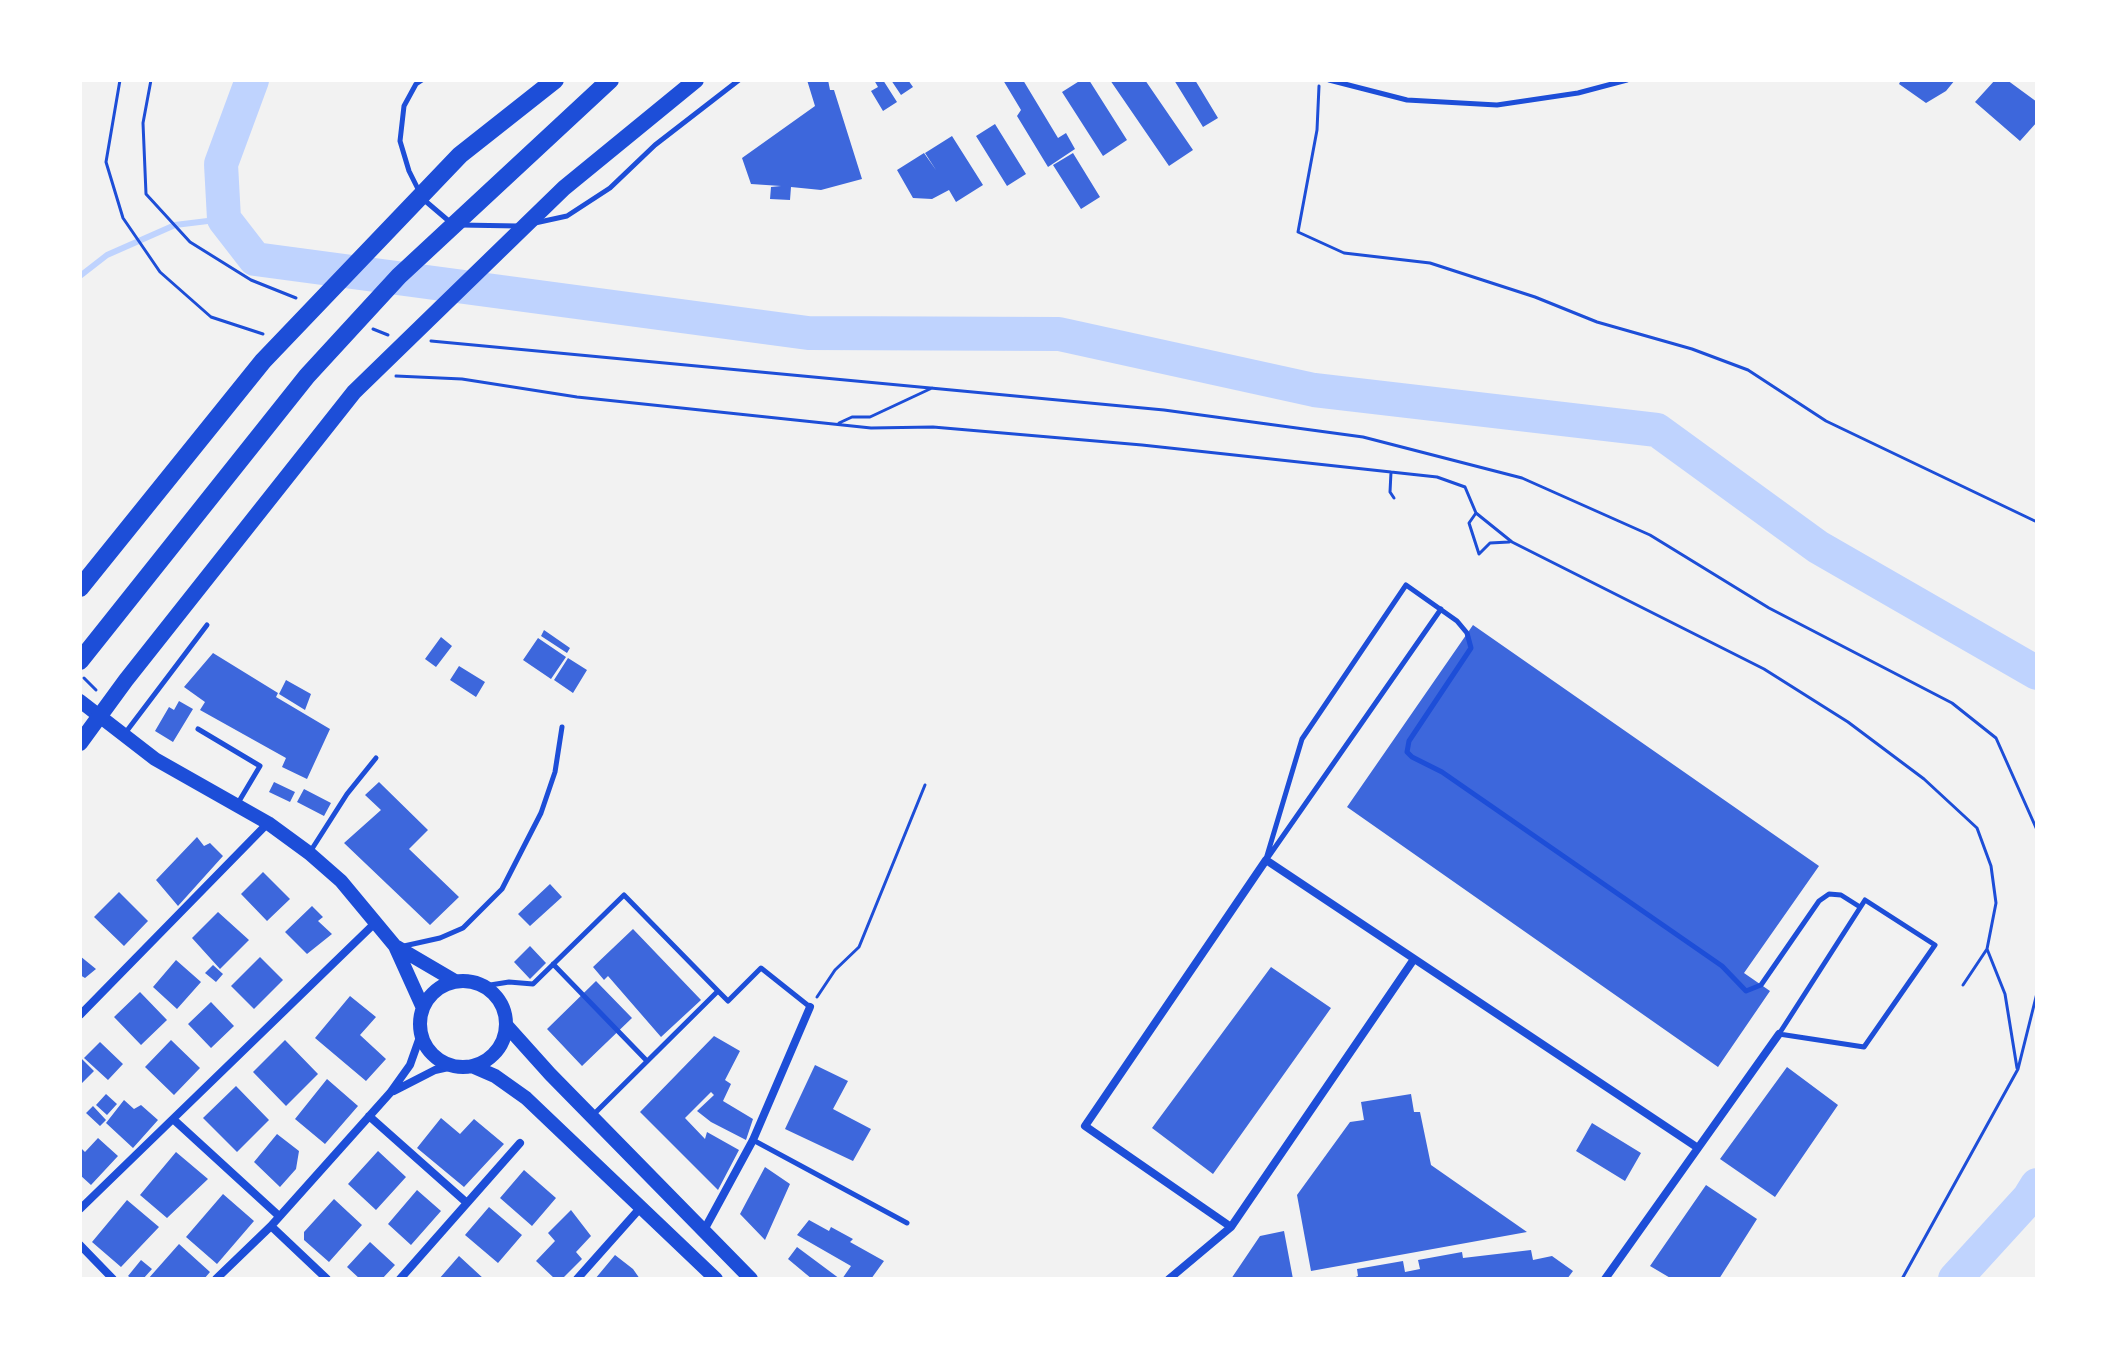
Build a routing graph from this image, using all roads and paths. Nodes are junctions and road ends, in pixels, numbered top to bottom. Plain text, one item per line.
1 (120, 80) edge
2 (151, 80) edge
3 (422, 80) edge
4 (555, 80) edge
5 (610, 80) edge
6 (696, 80) edge
7 (739, 80) edge
8 (1319, 80) edge
9 (1329, 80) edge
10 (1627, 80) edge
11 (306, 302) dead end
12 (361, 324) dead end
13 (388, 335) dead end
14 (267, 336) dead end
15 (418, 341) dead end
16 (394, 375) dead end
17 (932, 388) junction
18 (836, 425) junction
19 (1391, 472) junction
20 (1394, 498) dead end
21 (1476, 513) junction
22 (2037, 522) edge
23 (1512, 542) junction
24 (80, 588) edge
25 (1441, 609) junction
26 (207, 625) dead end
27 (84, 655) edge
28 (80, 701) edge
29 (562, 727) dead end
30 (198, 729) dead end
31 (123, 736) junction
32 (80, 743) edge
33 (376, 758) dead end
34 (925, 785) dead end
35 (237, 806) junction
36 (268, 823) junction
37 (2037, 830) edge
38 (309, 853) junction
39 (1266, 860) junction
40 (1860, 907) junction
41 (375, 923) junction
42 (395, 946) junction
43 (1987, 949) junction
44 (1414, 959) junction
45 (553, 964) junction
46 (455, 981) junction
47 (1963, 985) dead end
48 (484, 986) junction
49 (718, 991) junction
50 (2037, 993) edge
51 (810, 1007) junction
52 (423, 1008) junction
53 (80, 1015) edge
54 (506, 1025) junction
55 (421, 1034) junction
56 (1779, 1034) junction
57 (647, 1061) junction
58 (453, 1066) junction
59 (472, 1066) junction
60 (2018, 1069) junction
61 (390, 1093) junction
62 (369, 1116) junction
63 (591, 1116) junction
64 (173, 1119) junction
65 (753, 1140) junction
66 (520, 1143) dead end
67 (1698, 1148) junction
68 (467, 1203) junction
69 (642, 1206) junction
70 (80, 1209) edge
71 (279, 1216) junction
72 (907, 1223) dead end
73 (271, 1226) junction
74 (1231, 1227) junction
75 (703, 1232) junction
76 (80, 1245) edge
77 (113, 1279) edge
78 (216, 1279) edge
79 (327, 1279) edge
80 (400, 1279) edge
81 (577, 1279) edge
82 (716, 1279) edge
83 (751, 1279) edge
84 (1169, 1279) edge
85 (1605, 1279) edge
86 (1902, 1279) edge

1 - 14 path
2 - 11 path
3 - 7 lane
4 - 24 highway
5 - 27 highway
6 - 32 main road
8 - 22 path
9 - 10 lane
12 - 13 path
15 - 17 path
16 - 18 path
17 - 18 path
17 - 37 path
18 - 19 path
19 - 20 path
19 - 21 path
21 - 23 path
21 - 23 path
23 - 43 path
25 - 39 lane
25 - 39 lane
25 - 40 lane
26 - 31 lane
28 - 31 main road
29 - 42 lane
30 - 35 lane
31 - 35 main road
33 - 38 lane
34 - 51 path
35 - 36 main road
36 - 38 main road
36 - 53 street
38 - 41 main road
39 - 44 street
39 - 74 street
40 - 56 lane
40 - 56 lane
41 - 42 main road
41 - 64 street
42 - 46 main road
42 - 52 main road
43 - 47 path
43 - 60 path
44 - 67 street
44 - 74 street
45 - 48 lane
45 - 49 lane
45 - 57 lane
46 - 48 main road
46 - 52 main road
48 - 54 main road
49 - 51 lane
49 - 57 lane
50 - 60 path
51 - 65 street
52 - 55 main road
54 - 59 main road
54 - 63 main road
55 - 58 main road
55 - 61 street
56 - 67 street
57 - 63 lane
58 - 59 main road
58 - 61 street
59 - 69 main road
60 - 86 path
61 - 62 street
62 - 68 street
62 - 71 street
63 - 75 main road
64 - 70 street
64 - 71 street
65 - 72 lane
65 - 75 street
66 - 68 street
67 - 85 street
68 - 80 street
69 - 81 street
69 - 82 main road
71 - 73 street
73 - 78 street
73 - 79 street
74 - 84 street
75 - 83 main road
76 - 77 street

